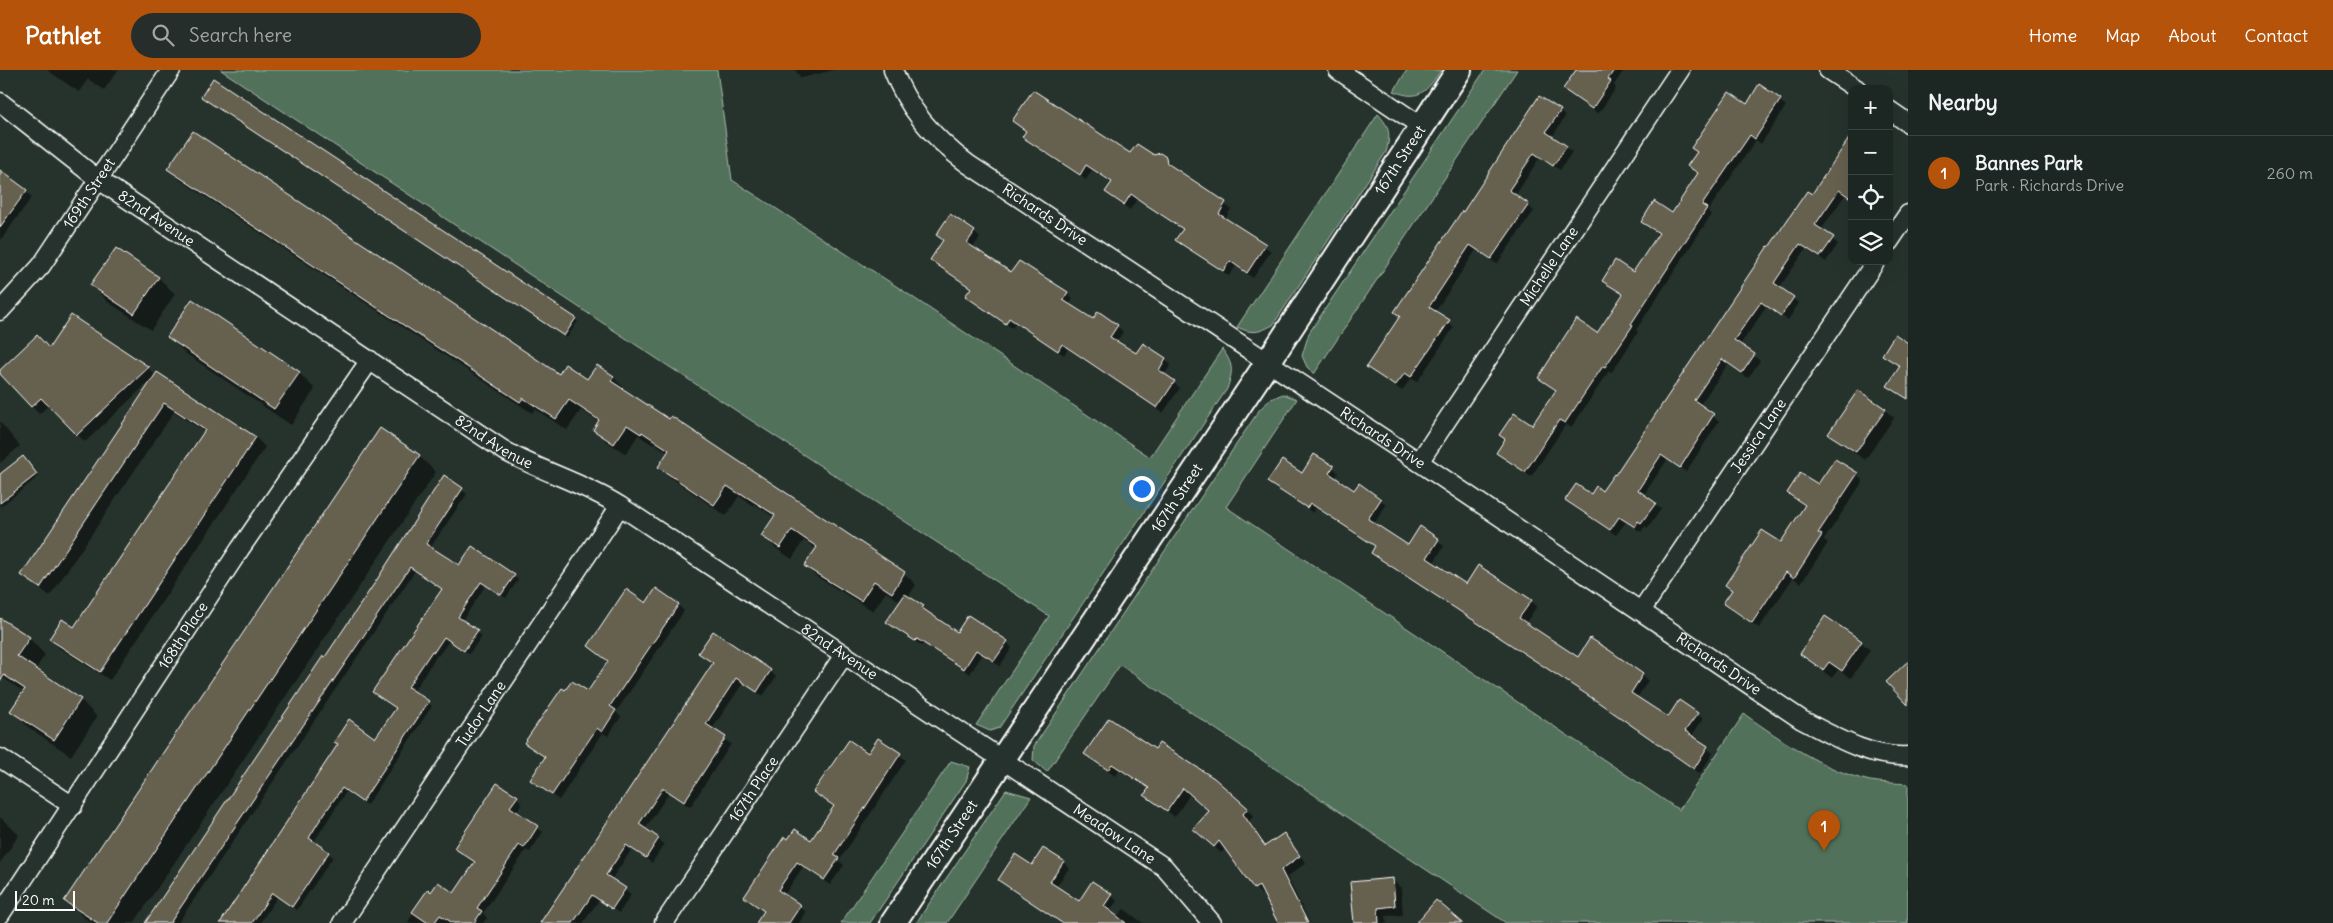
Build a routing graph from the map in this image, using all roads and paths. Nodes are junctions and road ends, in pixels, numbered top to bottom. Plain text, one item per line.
1 (171, 70) edge
2 (893, 70) edge
3 (1338, 70) edge
4 (1460, 70) edge
5 (1680, 70) edge
6 (1828, 70) edge
7 (1851, 85) edge
8 (0, 102) edge
9 (1893, 113) edge
10 (1908, 123) edge
11 (1421, 126) junction
12 (99, 180) junction
13 (1908, 214) edge
14 (1893, 236) edge
15 (1873, 265) edge
16 (0, 311) edge
17 (370, 360) junction
18 (1268, 362) junction
19 (1419, 462) junction
20 (620, 506) junction
21 (1641, 611) junction
22 (844, 655) junction
23 (1908, 756) edge
24 (0, 758) edge
25 (1002, 760) junction
26 (73, 806) junction
27 (0, 915) edge
28 (342, 923) edge
29 (664, 923) edge
30 (892, 923) edge
31 (1212, 923) edge

1 - 12 street, 169th Street
2 - 18 street, Richards Drive
3 - 11 street
4 - 11 street, 167th Street
5 - 19 street, Michelle Lane
6 - 7 street
8 - 12 street, 82nd Avenue
9 - 10 street
11 - 18 street, 167th Street
12 - 16 street, 169th Street
12 - 17 street, 82nd Avenue
13 - 14 street
15 - 21 street, Jessica Lane
17 - 20 street, 82nd Avenue
17 - 26 street, 168th Place
18 - 19 street, Richards Drive
18 - 25 street, 167th Street
19 - 21 street, Richards Drive
20 - 22 street, 82nd Avenue
20 - 28 street, Tudor Lane
21 - 23 street, Richards Drive
22 - 25 street, 82nd Avenue
22 - 29 street, 167th Place
24 - 26 street
25 - 30 street, 167th Street
25 - 31 street, Meadow Lane
26 - 27 street, 168th Place

